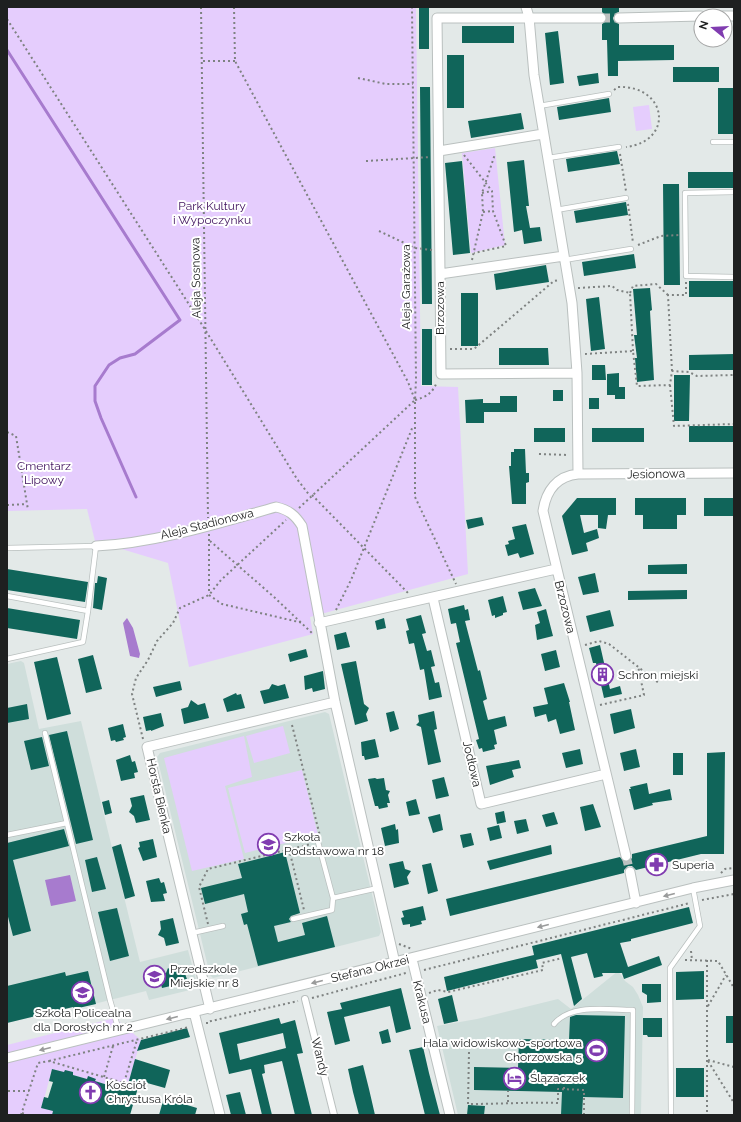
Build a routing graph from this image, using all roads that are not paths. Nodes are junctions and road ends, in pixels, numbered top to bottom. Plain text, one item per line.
1 (526, 7) edge
2 (693, 16) edge
3 (529, 17) junction
4 (601, 18) tunnel mouth
5 (619, 18) tunnel mouth
6 (609, 94) road end
7 (539, 106) junction
8 (543, 134) junction
9 (713, 142) dead end
10 (734, 142) edge
11 (619, 147) road end
12 (439, 154) junction
13 (547, 158) junction
14 (734, 192) edge
15 (626, 198) road end
16 (556, 210) junction
17 (632, 249) dead end
18 (564, 258) junction
19 (440, 274) junction
20 (734, 277) edge
21 (577, 373) junction
22 (734, 473) edge
23 (578, 474) junction
24 (96, 546) junction
25 (7, 548) edge
26 (556, 569) junction
27 (7, 596) edge
28 (433, 598) junction
29 (88, 611) junction
30 (320, 623) junction
31 (7, 659) edge
32 (335, 702) junction
33 (45, 733) dead end
34 (606, 774) junction
35 (67, 823) junction
36 (7, 835) edge
37 (318, 842) road end
38 (626, 856) tunnel mouth
39 (630, 872) tunnel mouth
40 (734, 880) edge
41 (378, 888) junction
42 (694, 888) junction
43 (333, 898) junction
44 (636, 903) junction
45 (293, 919) dead end
46 (222, 926) dead end
47 (192, 933) junction
48 (412, 959) junction
49 (396, 963) junction
50 (305, 999) road end
51 (210, 1009) junction
52 (194, 1012) junction
53 (554, 1024) dead end
54 (119, 1031) junction
55 (7, 1058) edge
56 (220, 1115) edge
57 (334, 1115) edge
58 (450, 1115) edge
59 (632, 1115) edge
60 (671, 1115) edge

1 - 3 street
2 - 5 street
3 - 4 street
3 - 7 street
3 - 12 street, Brzozowa
6 - 7 lane
7 - 8 street
8 - 12 street
8 - 13 street
9 - 10 lane
11 - 13 lane
12 - 19 street, Brzozowa
13 - 16 street
14 - 20 lane
15 - 16 lane
16 - 18 street
17 - 18 lane
18 - 19 street, Brzozowa
18 - 21 street
19 - 21 street, Brzozowa
21 - 23 street
22 - 23 street, Jesionowa
23 - 26 street, Brzozowa
24 - 25 lane, Aleja Stadionowa
24 - 29 lane
24 - 30 street, Aleja Stadionowa
26 - 28 street
26 - 34 street, Brzozowa
27 - 29 lane
28 - 30 street
28 - 34 street, Jodłowa
29 - 31 lane
30 - 32 street
32 - 41 street
32 - 47 street, Horsta Bienka
33 - 35 lane
34 - 38 street, Brzozowa
35 - 36 lane
35 - 54 lane
37 - 43 lane
39 - 44 street
40 - 42 street, Stefana Okrzei
41 - 43 lane
41 - 49 street
42 -> 44 street, Stefana Okrzei
42 - 60 lane
43 - 45 lane
44 -> 48 street, Stefana Okrzei
46 - 47 lane
47 - 51 street, Horsta Bienka
48 - 49 street, Stefana Okrzei
48 - 58 street, Krakusa
49 -> 51 street, Stefana Okrzei
50 - 57 street, Wandy
51 - 52 street, Stefana Okrzei
52 -> 54 street, Stefana Okrzei
52 - 56 street
53 - 59 lane
54 -> 55 street, Stefana Okrzei

